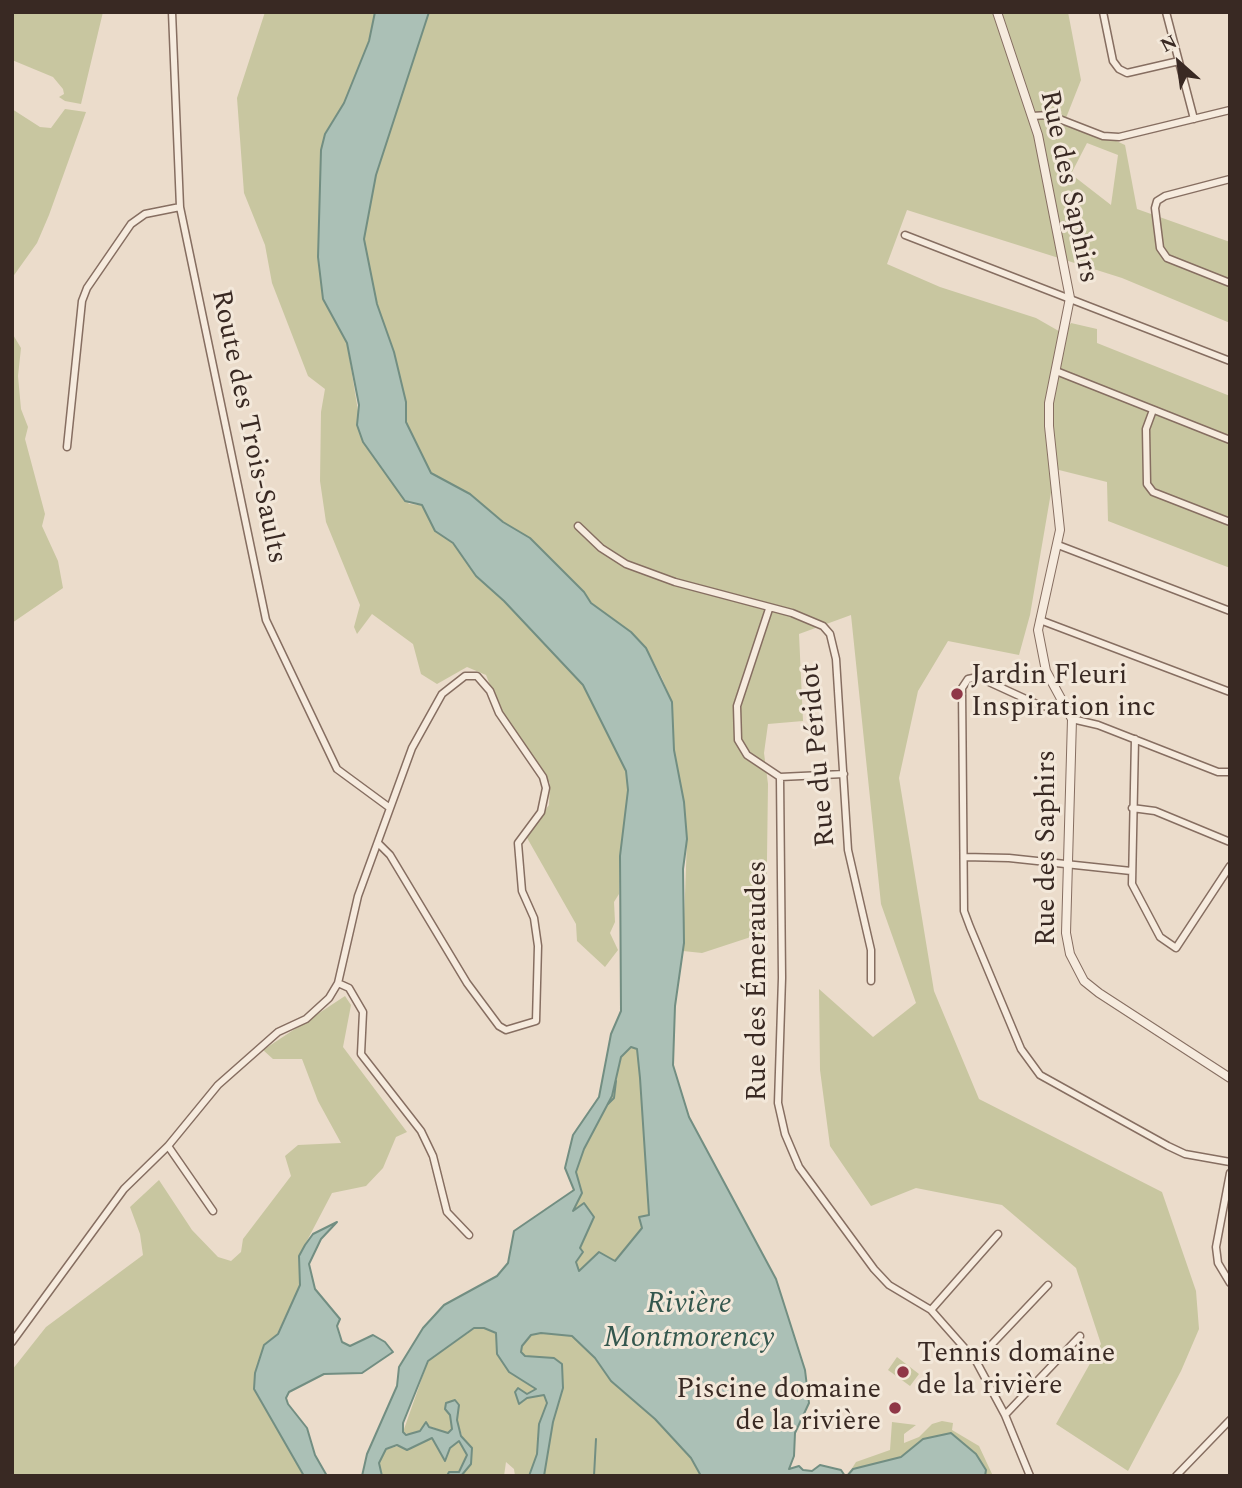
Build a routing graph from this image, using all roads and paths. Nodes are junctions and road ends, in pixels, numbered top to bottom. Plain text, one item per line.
1 (172, 12) edge
2 (997, 12) edge
3 (1103, 12) edge
4 (1166, 12) edge
5 (1179, 61) junction
6 (1230, 110) edge
7 (1032, 116) junction
8 (1194, 119) junction
9 (1230, 179) edge
10 (180, 208) junction
11 (905, 235) dead end
12 (1230, 283) edge
13 (1070, 298) junction
14 (1230, 361) edge
15 (1056, 371) junction
16 (1153, 410) junction
17 (1230, 440) edge
18 (67, 447) dead end
19 (1230, 522) edge
20 (578, 526) dead end
21 (1058, 545) junction
22 (769, 609) junction
23 (1230, 611) edge
24 (1040, 620) junction
25 (1230, 692) edge
26 (1063, 701) junction
27 (1072, 719) junction
28 (1135, 739) junction
29 (1230, 772) edge
30 (844, 775) junction
31 (780, 777) junction
32 (390, 808) junction
33 (1132, 808) junction
34 (1230, 842) edge
35 (378, 843) junction
36 (964, 857) junction
37 (1069, 864) junction
38 (1230, 866) edge
39 (1131, 872) junction
40 (871, 981) dead end
41 (338, 983) junction
42 (1230, 1078) edge
43 (168, 1146) junction
44 (1230, 1162) edge
45 (1230, 1173) edge
46 (213, 1211) dead end
47 (998, 1234) dead end
48 (469, 1235) dead end
49 (1230, 1283) edge
50 (1048, 1285) dead end
51 (931, 1310) junction
52 (1080, 1336) dead end
53 (12, 1342) edge
54 (975, 1361) junction
55 (1005, 1415) junction
56 (1230, 1419) edge
57 (1030, 1476) edge
58 (1176, 1476) edge

1 - 10 street, Route des Trois-Saults
2 - 7 street, Rue des Saphirs
3 - 5 street
4 - 5 street
5 - 8 street
6 - 8 street
7 - 8 street
7 - 13 street, Rue des Saphirs
9 - 12 street
10 - 18 street
10 - 32 street, Route des Trois-Saults
11 - 13 street
13 - 14 street
13 - 15 street, Rue des Saphirs
15 - 16 street
15 - 21 street, Rue des Saphirs
16 - 17 street
16 - 19 street
20 - 22 street, Rue du Péridot
21 - 23 street
21 - 24 street, Rue des Saphirs
22 - 30 street, Rue du Péridot
22 - 31 street
24 - 25 street
24 - 26 street, Rue des Saphirs
26 - 27 street, Rue des Saphirs
26 - 36 street
27 - 28 street
27 - 37 street, Rue des Saphirs
28 - 29 street
28 - 33 street
30 - 31 street
30 - 40 street, Rue du Péridot
31 - 51 street, Rue des Émeraudes
32 - 35 street
32 - 35 street
33 - 34 street
33 - 39 street
35 - 41 street
36 - 37 street
36 - 44 street
37 - 39 street
37 - 42 street, Rue des Saphirs
38 - 39 street
41 - 43 street
41 - 48 street
43 - 46 street
43 - 53 street
45 - 49 street
47 - 51 street
50 - 54 street
51 - 54 street, Rue des Émeraudes
52 - 55 street
54 - 55 street, Rue des Émeraudes
55 - 57 street, Rue des Émeraudes
56 - 58 street

